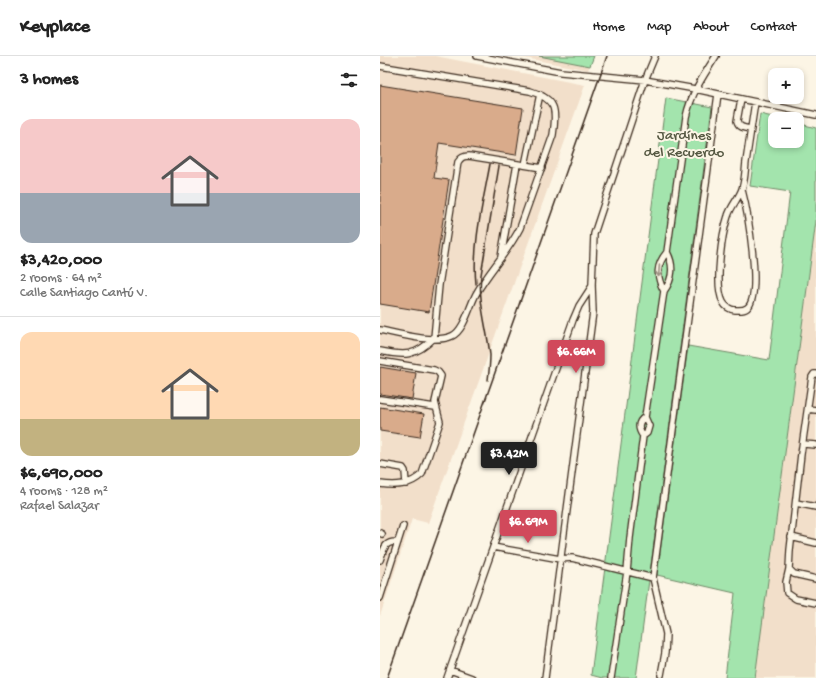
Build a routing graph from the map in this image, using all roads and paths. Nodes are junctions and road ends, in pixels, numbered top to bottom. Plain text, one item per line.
1 (477, 56) edge
2 (655, 56) edge
3 (716, 56) edge
4 (380, 66) edge
5 (645, 80) junction
6 (695, 89) junction
7 (540, 94) junction
8 (718, 94) junction
9 (741, 99) junction
10 (755, 102) junction
11 (816, 115) edge
12 (751, 129) junction
13 (517, 164) junction
14 (525, 165) junction
15 (542, 168) junction
16 (742, 190) junction
17 (667, 252) junction
18 (500, 257) junction
19 (592, 285) junction
20 (664, 291) junction
21 (380, 330) edge
22 (434, 338) junction
23 (380, 351) edge
24 (380, 361) edge
25 (816, 374) edge
26 (380, 399) edge
27 (436, 407) junction
28 (808, 409) junction
29 (816, 410) edge
30 (645, 417) junction
31 (643, 436) junction
32 (803, 444) junction
33 (816, 446) edge
34 (380, 464) edge
35 (380, 484) edge
36 (406, 484) junction
37 (796, 503) junction
38 (816, 507) edge
39 (403, 526) dead end
40 (791, 537) junction
41 (398, 542) junction
42 (816, 544) edge
43 (493, 547) junction
44 (560, 559) junction
45 (380, 560) edge
46 (789, 569) junction
47 (627, 572) junction
48 (653, 578) junction
49 (816, 580) edge
50 (380, 598) edge
51 (816, 603) edge
52 (450, 670) junction
53 (661, 675) dead end
54 (447, 678) edge
55 (472, 678) edge
56 (545, 678) edge
57 (611, 678) edge

1 - 5 street
2 - 5 street
3 - 6 street
4 - 7 street
5 - 6 street
5 - 19 street
6 - 8 street
6 - 17 street
7 - 14 street
7 - 15 street
8 - 9 street
8 - 48 street
9 - 10 street
9 - 12 street
10 - 11 street
10 - 12 street
12 - 16 street
13 - 14 street
13 - 18 street
13 - 22 street
14 - 15 street
15 - 18 street
16 - 16 street
17 - 20 street
17 -> 20 street
18 - 22 street
19 - 43 street
19 - 44 street
20 - 30 street
21 - 22 street
22 - 23 street
24 - 27 street
25 - 28 street
26 - 27 street
27 - 36 street
28 - 29 street
28 - 32 street
30 - 31 street
30 - 31 street
31 - 47 street
32 - 33 street
32 - 37 street
34 - 36 street
35 - 36 street
37 - 38 street
37 - 40 street
39 - 41 street
40 - 42 street
40 - 46 street
41 - 45 street
41 - 50 street
43 - 44 street
43 - 52 street
44 - 47 street
44 - 56 street
46 - 49 street
46 - 51 street
47 - 48 street
47 - 57 street
48 - 53 street
52 - 54 street
52 - 55 street

